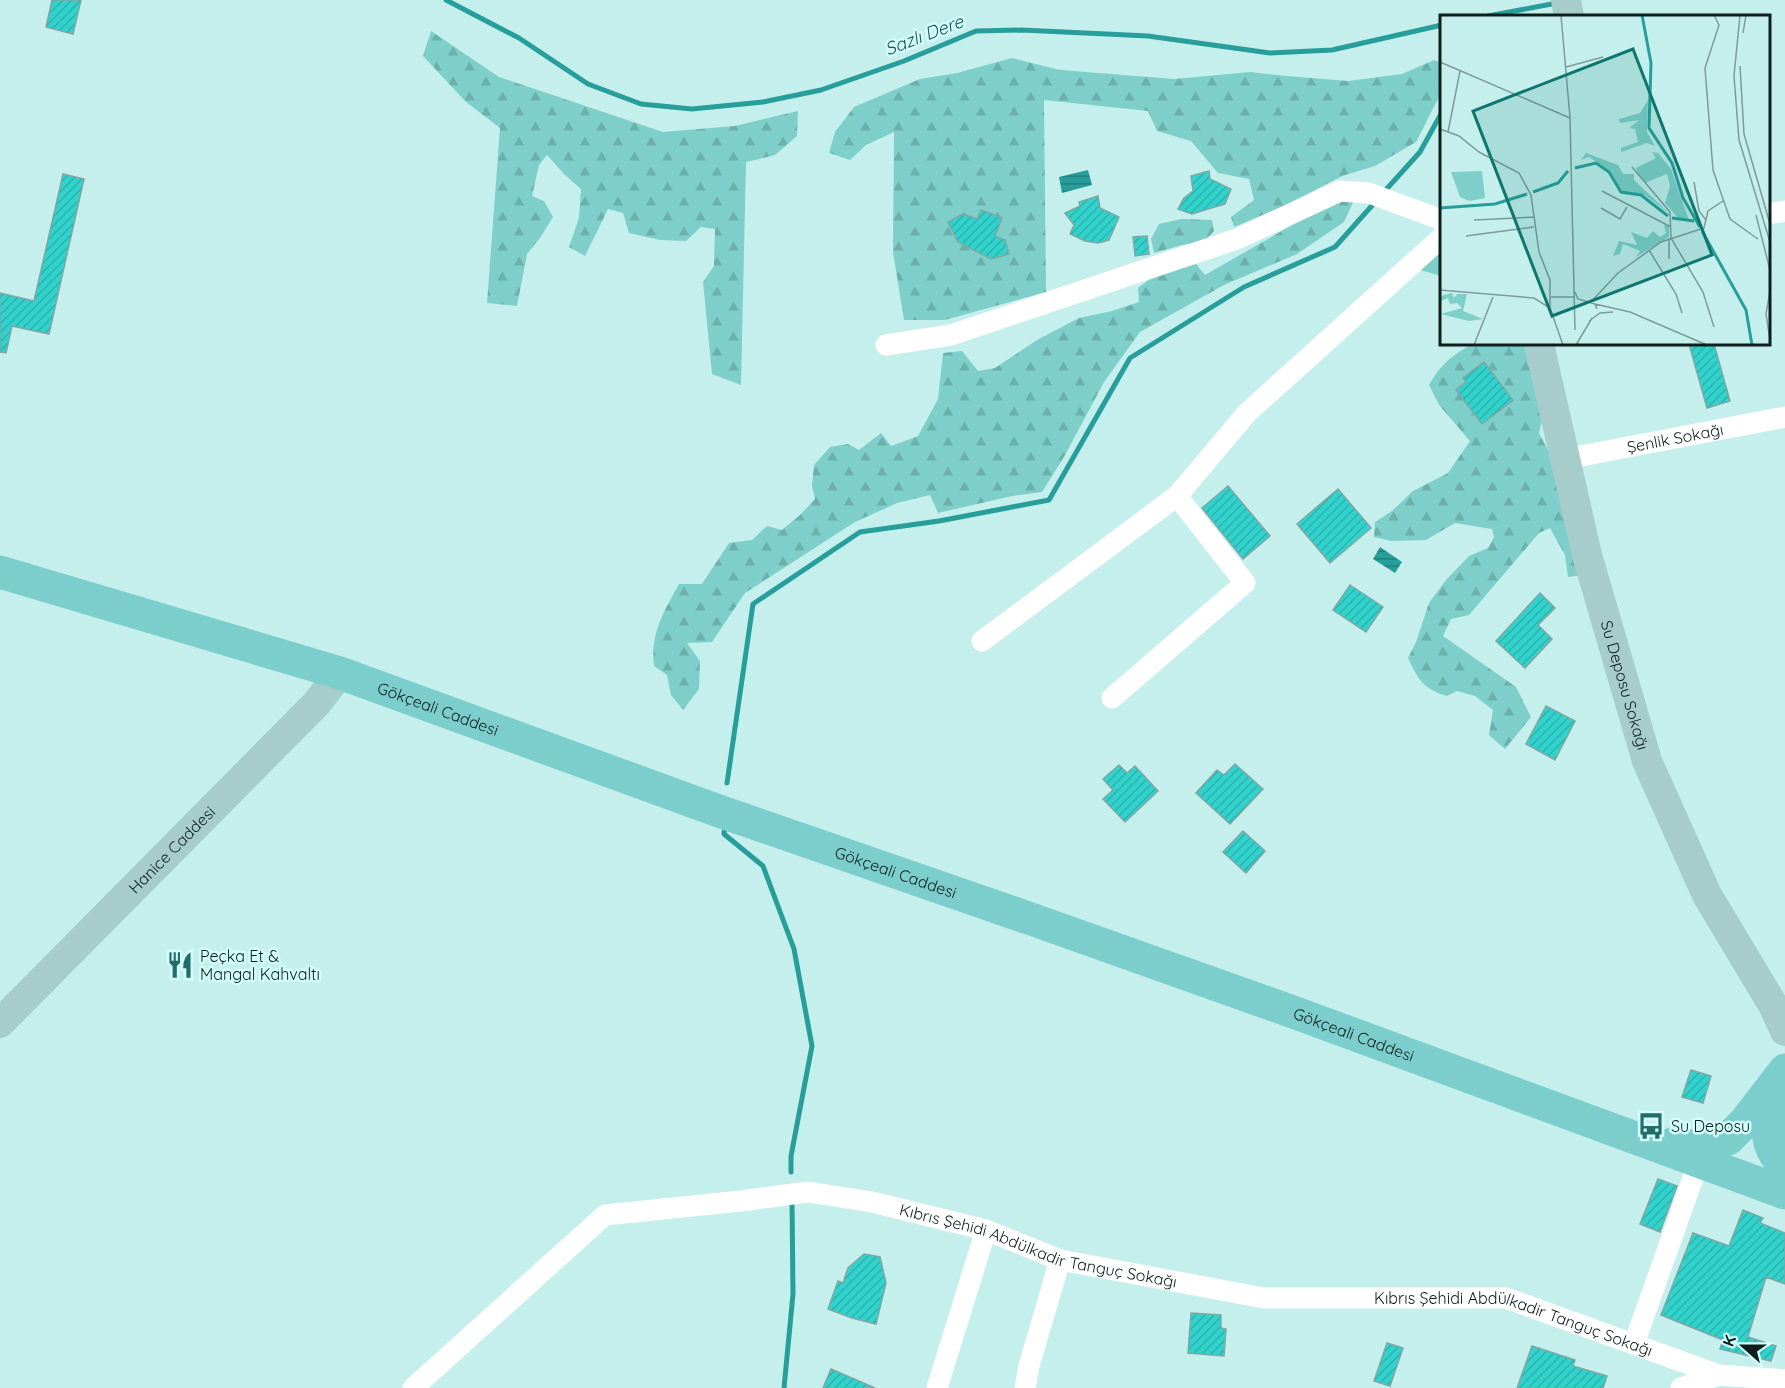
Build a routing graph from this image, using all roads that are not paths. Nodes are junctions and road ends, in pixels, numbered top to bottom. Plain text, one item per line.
1 (1566, 0) edge
2 (1569, 15) edge
3 (1785, 212) edge
4 (1770, 214) edge
5 (1440, 219) edge
6 (1440, 239) edge
7 (886, 345) dead end
8 (1539, 345) edge
9 (1785, 417) edge
10 (1565, 459) junction
11 (1177, 496) junction
12 (0, 572) edge
13 (982, 641) dead end
14 (340, 673) junction
15 (1112, 698) dead end
16 (1781, 1015) edge
17 (0, 1023) edge
18 (1785, 1070) edge
19 (1785, 1082) edge
20 (1624, 1132) junction
21 (1699, 1161) junction
22 (1785, 1167) edge
23 (1785, 1193) edge
24 (986, 1230) junction
25 (1060, 1260) junction
26 (1634, 1344) junction
27 (1719, 1375) junction
28 (1785, 1380) edge
29 (413, 1388) edge
30 (936, 1388) edge
31 (1024, 1388) edge
32 (1681, 1388) edge

1 - 2 street
3 - 4 street
5 - 7 street
6 - 11 street
8 - 10 street, Su Deposu Sokağı
9 - 10 street, Şenlik Sokağı
10 - 16 street, Su Deposu Sokağı
11 - 13 street
11 - 15 street
12 - 14 main road, Gökçeali Caddesi
14 - 17 street, Hanice Caddesi
14 - 20 main road, Gökçeali Caddesi
18 - 20 main road
19 - 22 main road
20 - 21 main road, Gökçeali Caddesi
21 - 23 main road, Gökçeali Caddesi
21 - 26 street
24 - 25 street, Kıbrıs Şehidi Abdülkadir Tanguç Sokağı
24 - 29 street, Kıbrıs Şehidi Abdülkadir Tanguç Sokağı
24 - 30 street
25 - 26 street, Kıbrıs Şehidi Abdülkadir Tanguç Sokağı
25 - 31 street
26 - 27 street, Kıbrıs Şehidi Abdülkadir Tanguç Sokağı
27 - 28 street
27 - 32 street

